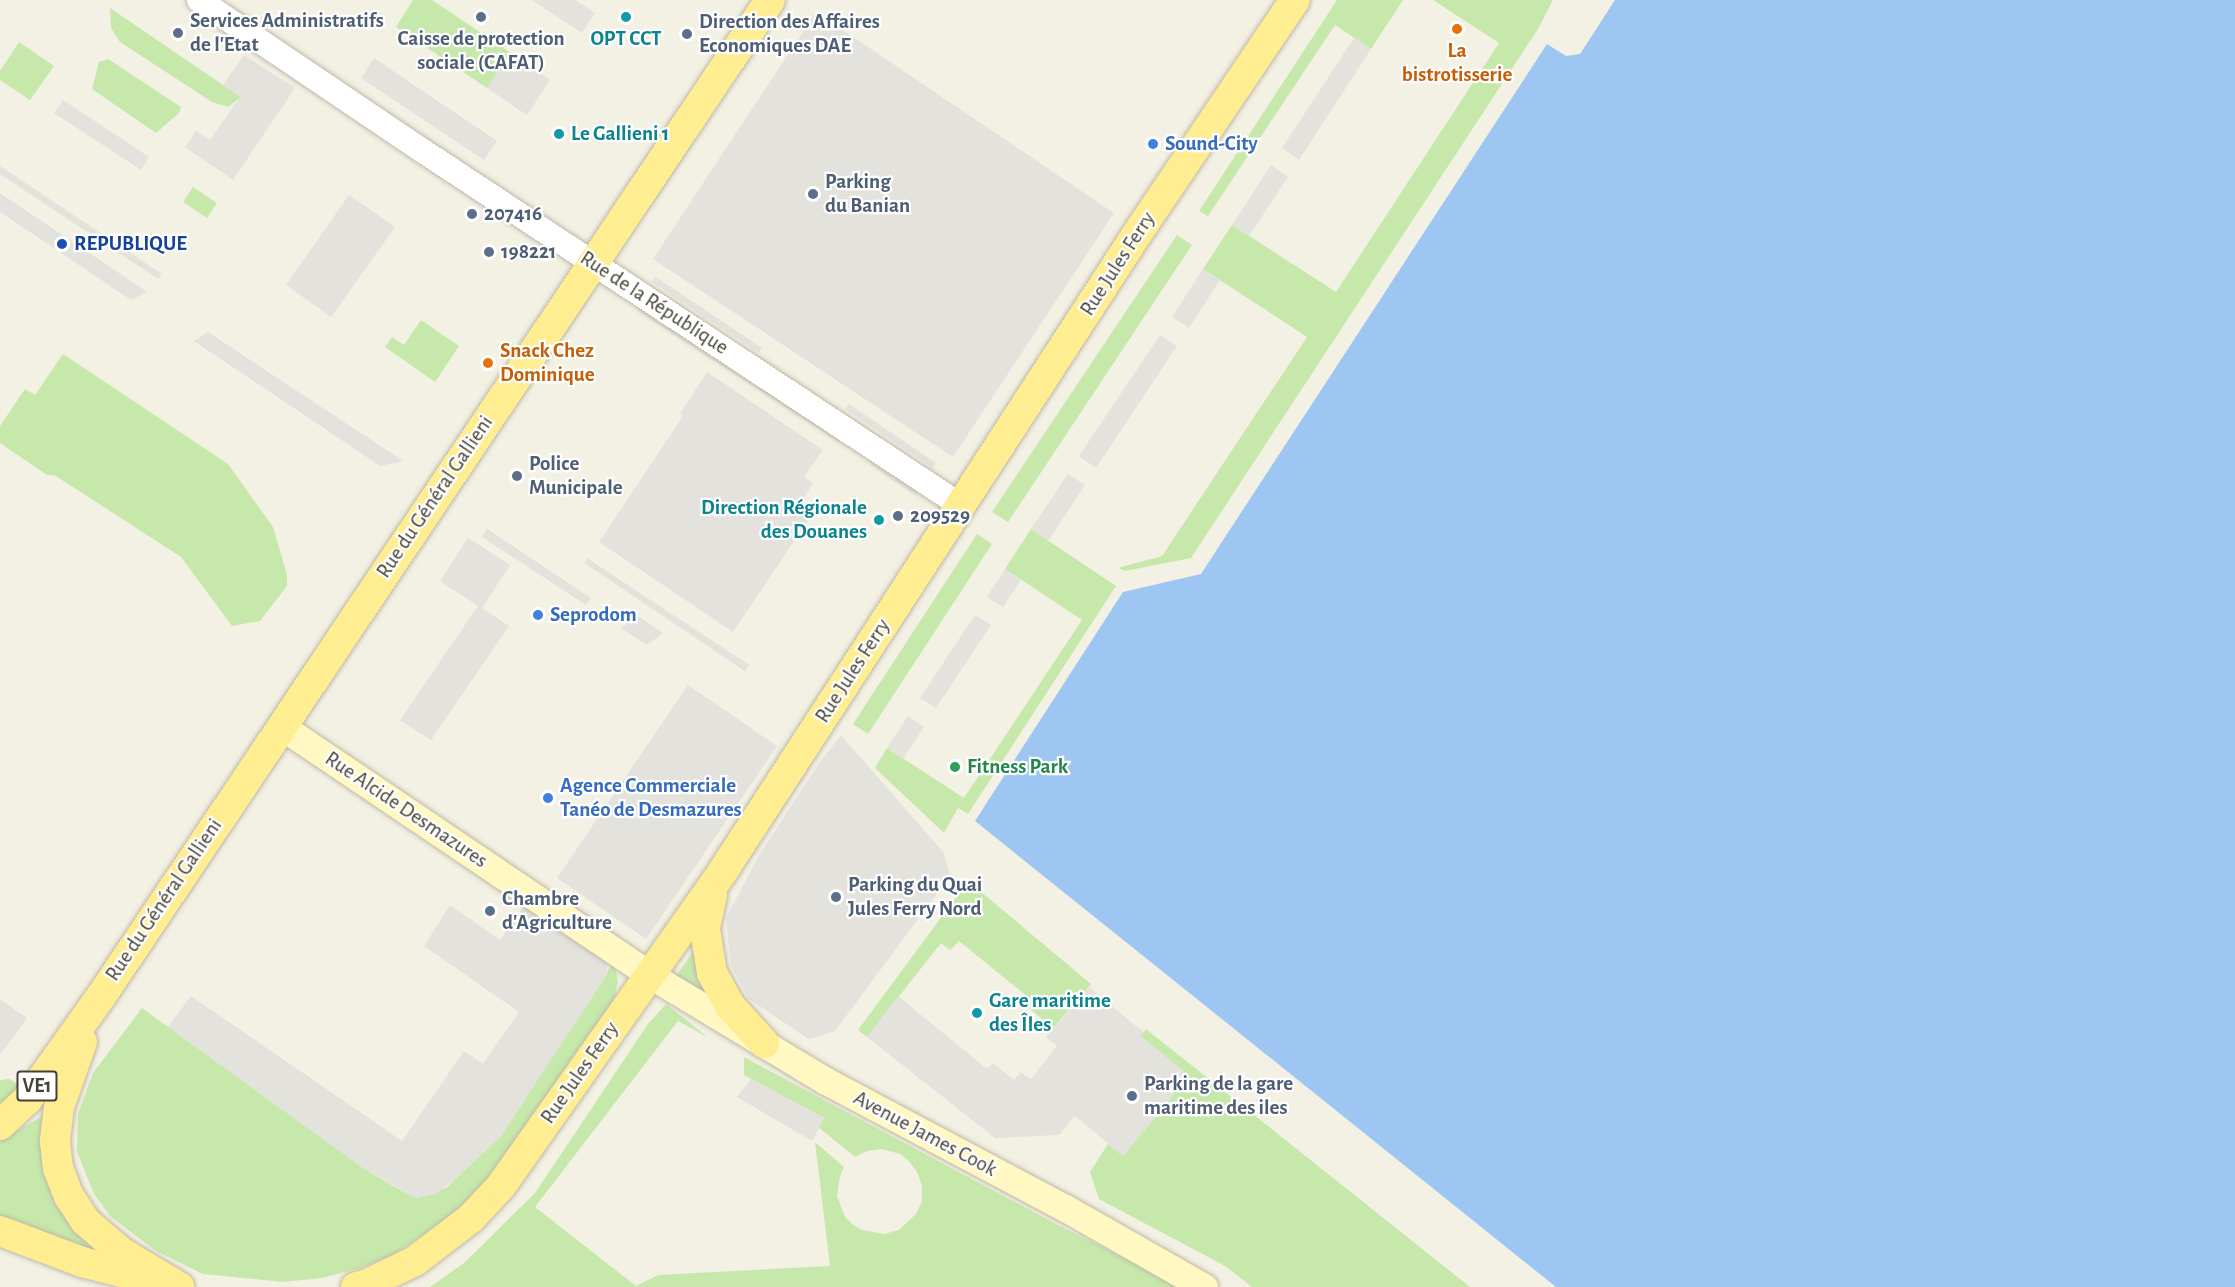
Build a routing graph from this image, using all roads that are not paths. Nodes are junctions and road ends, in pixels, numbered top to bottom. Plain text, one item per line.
1 (199, 0) edge
2 (770, 0) edge
3 (1295, 0) edge
4 (593, 263) junction
5 (960, 505) junction
6 (281, 726) junction
7 (723, 871) junction
8 (650, 975) junction
9 (102, 995) junction
10 (764, 1043) junction
11 (0, 1125) edge
12 (0, 1231) edge
13 (0, 1252) edge
14 (95, 1287) edge
15 (178, 1287) edge
16 (356, 1287) edge
17 (1204, 1287) edge

1 - 4 street, Rue de la République
2 - 4 main road, Rue du Général Gallieni
3 - 5 main road, Rue Jules Ferry
4 - 5 street, Rue de la République
4 - 6 main road, Rue du Général Gallieni
5 - 7 main road, Rue Jules Ferry
6 - 8 main road, Rue Alcide Desmazures
6 - 9 main road, Rue du Général Gallieni
7 - 8 main road, Rue Jules Ferry
7 - 10 main road
8 - 10 main road, Avenue James Cook
8 - 16 main road, Rue Jules Ferry
9 - 11 main road, Rue du Général Gallieni / VE1
9 - 15 main road, Rue du Général Gallieni
10 - 17 main road, Avenue James Cook
12 - 15 main road
13 - 14 main road

